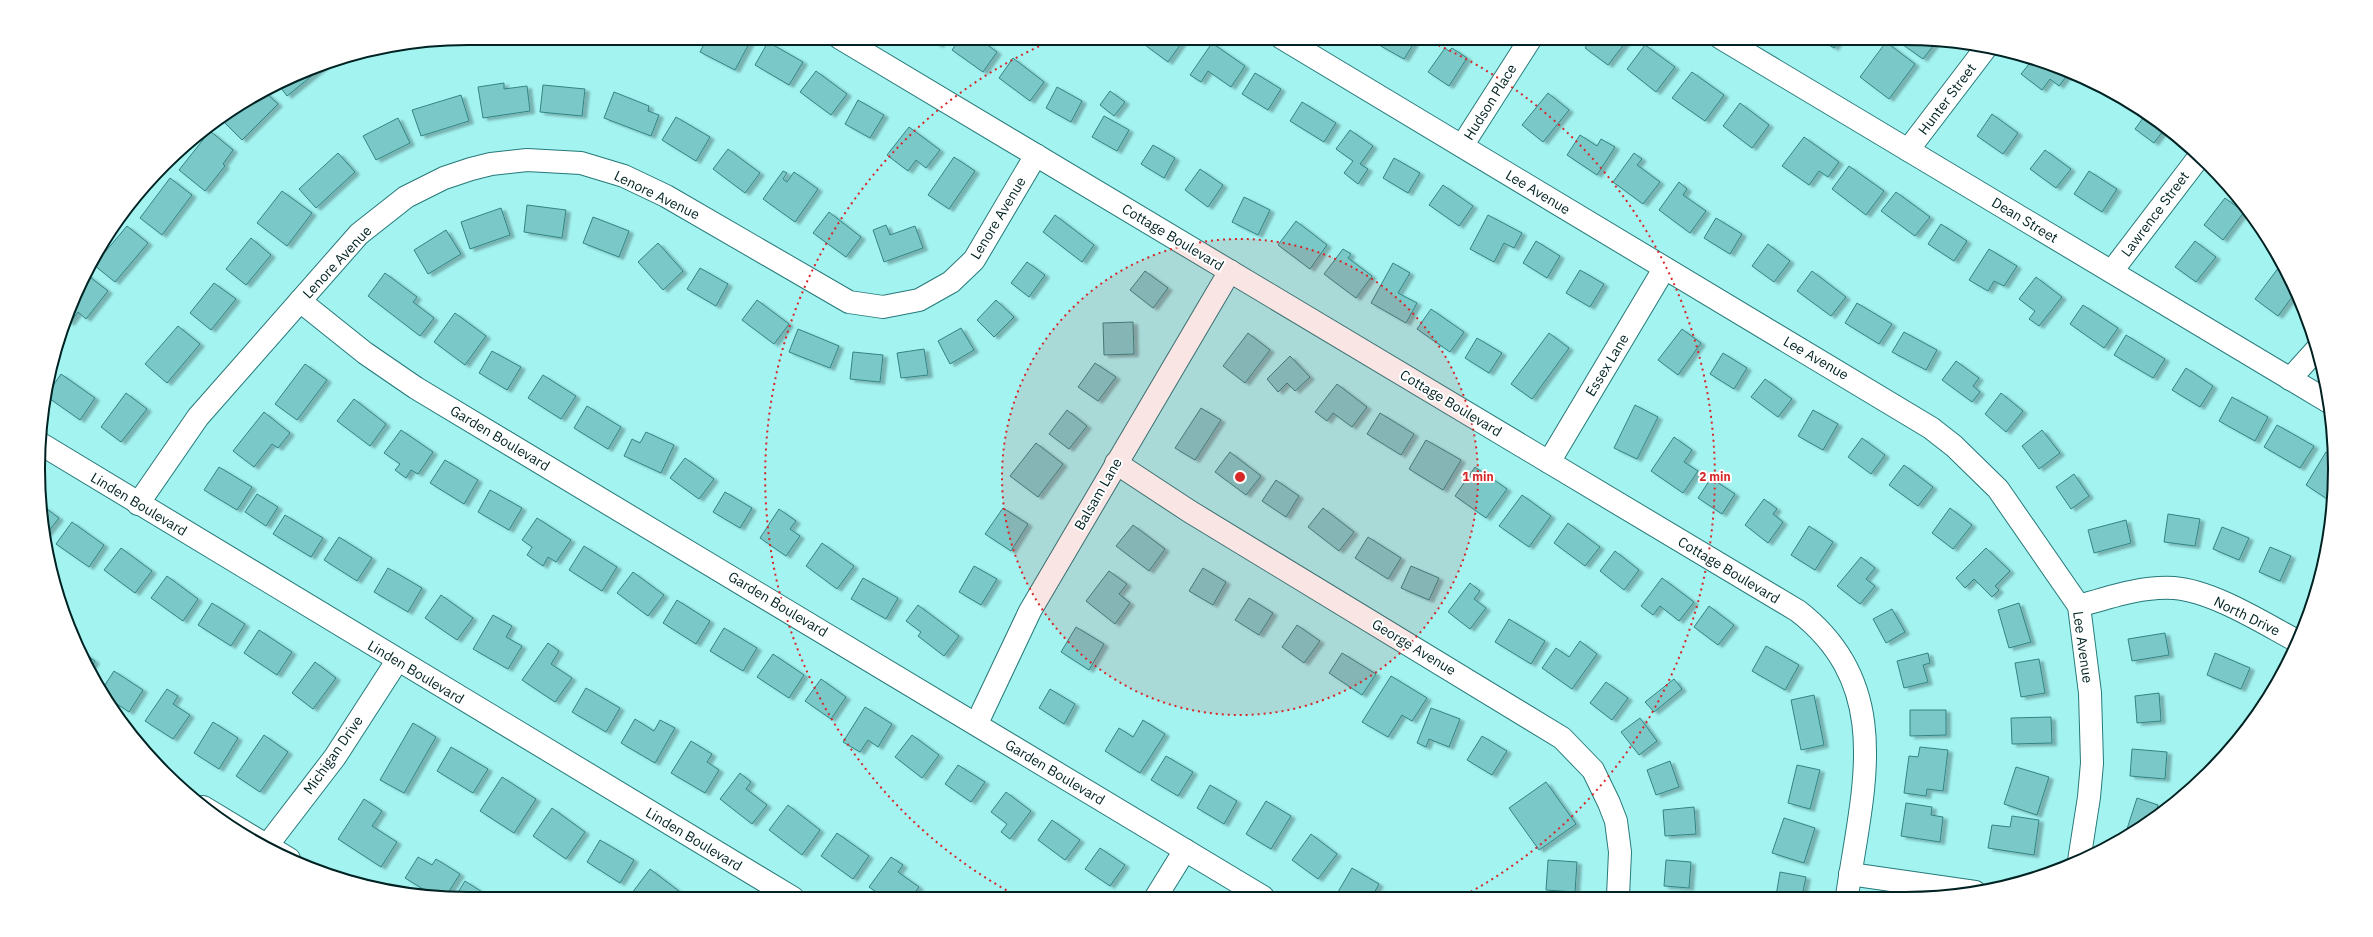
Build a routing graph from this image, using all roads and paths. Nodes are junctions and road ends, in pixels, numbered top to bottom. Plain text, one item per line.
1 (852, 45) edge
2 (1294, 45) edge
3 (1527, 45) edge
4 (1733, 45) edge
5 (1982, 52) edge
6 (1462, 146) junction
7 (1908, 150) junction
8 (1036, 155) junction
9 (2196, 161) edge
10 (1664, 269) junction
11 (1230, 271) junction
12 (2112, 271) junction
13 (300, 301) junction
14 (2313, 354) edge
15 (2290, 379) junction
16 (2322, 398) edge
17 (46, 447) edge
18 (1549, 462) junction
19 (1116, 463) junction
20 (138, 504) junction
21 (2079, 606) junction
22 (2292, 639) edge
23 (397, 661) junction
24 (977, 723) junction
25 (269, 842) edge
26 (1185, 850) junction
27 (2081, 853) edge
28 (1850, 874) junction
29 (1953, 889) edge
30 (783, 892) edge
31 (1159, 892) edge
32 (1255, 892) edge
33 (1618, 892) edge
34 (1848, 892) edge

1 - 8 street, Cottage Boulevard
2 - 6 street, Lee Avenue
3 - 6 street, Hudson Place
4 - 7 street, Dean Street
5 - 7 street, Hunter Street
6 - 10 street, Lee Avenue
7 - 12 street, Dean Street
8 - 11 street, Cottage Boulevard
8 - 13 street, Lenore Avenue
9 - 12 street, Lawrence Street
10 - 18 street, Essex Lane
10 - 21 street, Lee Avenue
11 - 18 street, Cottage Boulevard
11 - 19 street, Balsam Lane
12 - 15 street, Dean Street
13 - 20 street, Lenore Avenue
13 - 24 street, Garden Boulevard
14 - 15 street
15 - 16 street, Dean Street
17 - 20 street, Linden Boulevard
18 - 28 street, Cottage Boulevard
19 - 24 street, Balsam Lane
19 - 33 street, George Avenue
20 - 23 street, Linden Boulevard
21 - 22 street, North Drive
21 - 27 street, Lee Avenue
23 - 25 street, Michigan Drive
23 - 30 street, Linden Boulevard
24 - 26 street, Garden Boulevard
26 - 31 street
26 - 32 street, Garden Boulevard
28 - 29 street
28 - 34 street, Cottage Boulevard

